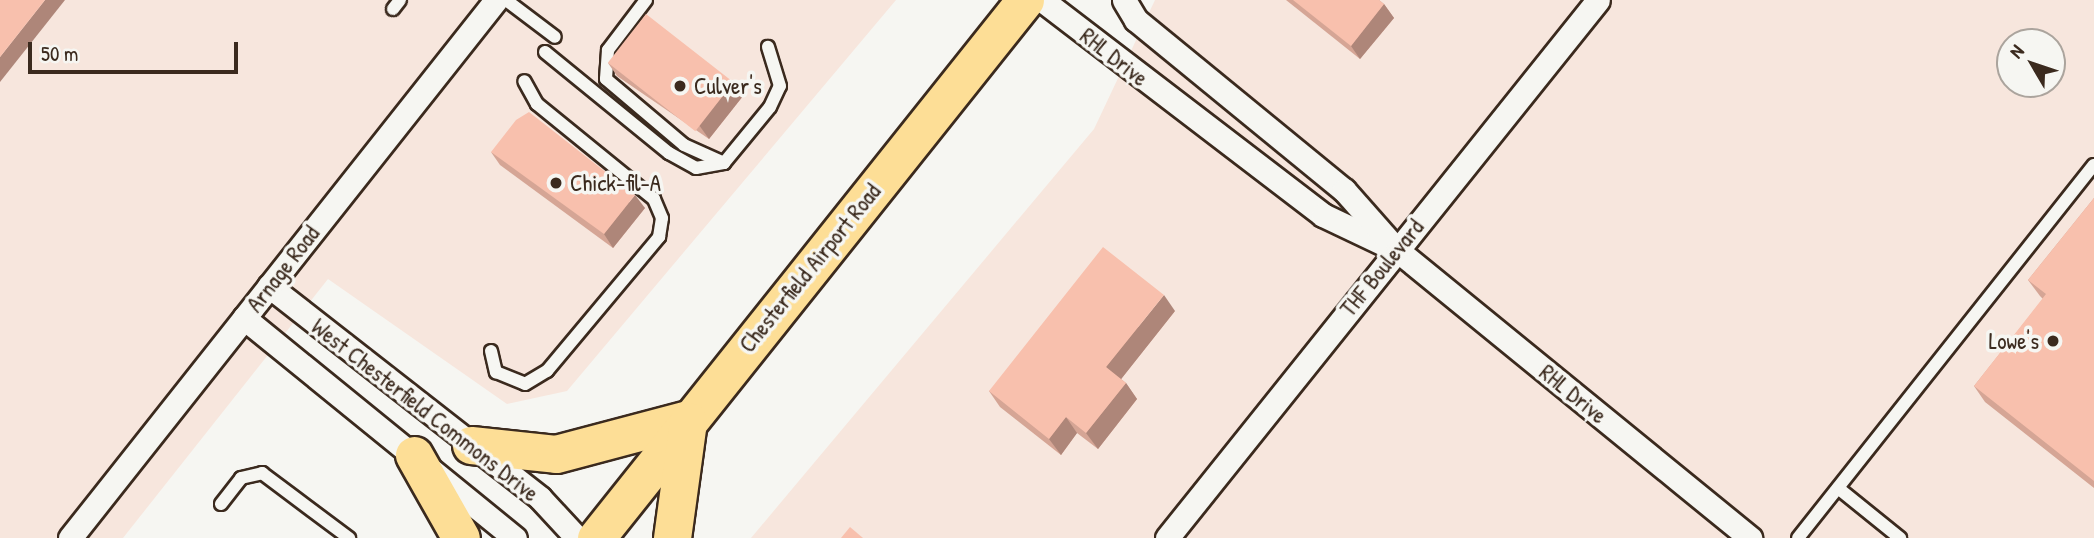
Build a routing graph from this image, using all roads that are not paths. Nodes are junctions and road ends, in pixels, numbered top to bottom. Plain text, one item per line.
1 (496, 0) edge
2 (506, 0) edge
3 (646, 0) edge
4 (1025, 0) edge
5 (1042, 0) edge
6 (1124, 0) edge
7 (1598, 0) edge
8 (555, 37) dead end
9 (768, 47) dead end
10 (545, 52) dead end
11 (524, 81) dead end
12 (724, 163) junction
13 (2094, 165) edge
14 (1397, 250) junction
15 (269, 286) junction
16 (244, 318) junction
17 (491, 351) dead end
18 (688, 419) junction
19 (471, 445) junction
20 (414, 455) junction
21 (1838, 488) junction
22 (221, 504) dead end
23 (70, 538) edge
24 (349, 538) edge
25 (461, 538) edge
26 (515, 538) edge
27 (577, 538) edge
28 (596, 538) edge
29 (672, 538) edge
30 (1167, 538) edge
31 (1750, 538) edge
32 (1798, 538) edge
33 (1900, 538) edge

1 - 15 street, Arnage Road
2 - 8 lane
3 - 12 lane
4 - 18 main road, Chesterfield Airport Road
5 - 14 street, RHL Drive
6 - 14 street, RHL Drive
7 - 14 street, THF Boulevard
9 - 12 lane
10 - 12 lane
11 - 17 lane
13 - 21 lane
14 - 30 street, THF Boulevard
14 - 31 street, RHL Drive
15 - 16 street, Arnage Road
15 - 19 street, West Chesterfield Commons Drive
16 - 20 street, West Chesterfield Commons Drive
16 - 23 street, Arnage Road
18 - 19 main road
18 - 28 main road, Chesterfield Airport Road
18 - 29 main road
19 - 27 street, West Chesterfield Commons Drive
20 - 25 main road
20 - 26 street, West Chesterfield Commons Drive
21 - 32 lane
21 - 33 lane
22 - 24 lane

